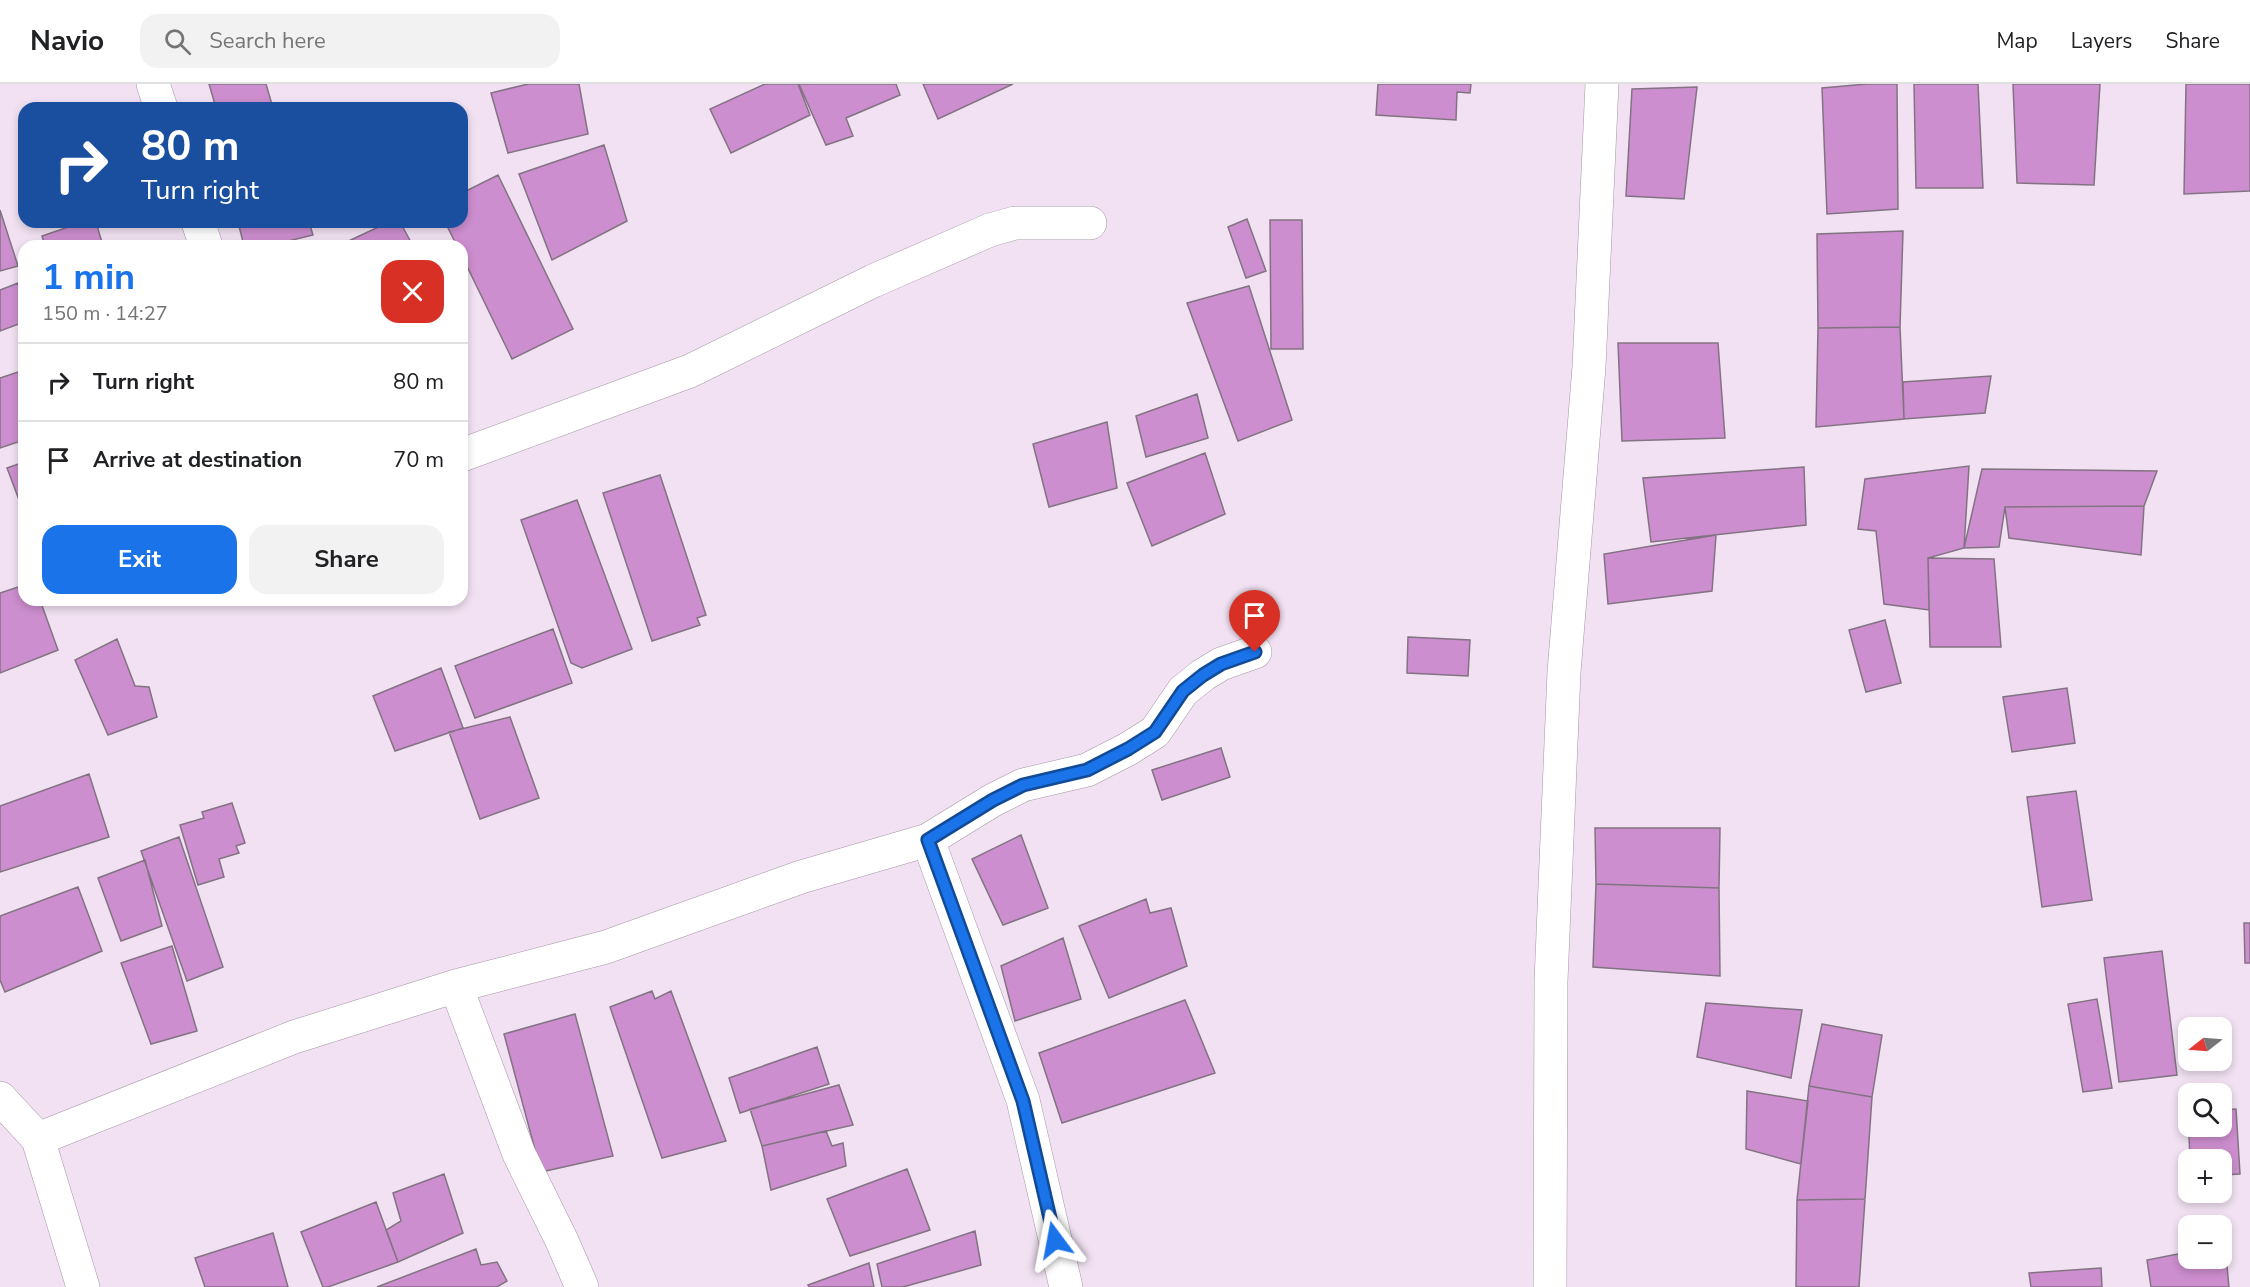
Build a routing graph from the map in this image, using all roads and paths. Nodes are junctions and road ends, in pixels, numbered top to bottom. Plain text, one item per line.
1 (153, 84) edge
2 (1602, 84) edge
3 (159, 102) edge
4 (1090, 223) dead end
5 (468, 453) edge
6 (1255, 652) dead end
7 (928, 840) junction
8 (456, 986) junction
9 (0, 1098) edge
10 (38, 1139) junction
11 (83, 1287) edge
12 (582, 1287) edge
13 (1066, 1287) edge
14 (1550, 1287) edge

1 - 3 street
2 - 14 street
4 - 5 street
6 - 7 street
7 - 8 street
7 - 13 street
8 - 10 street
8 - 12 street
9 - 10 street
10 - 11 street

